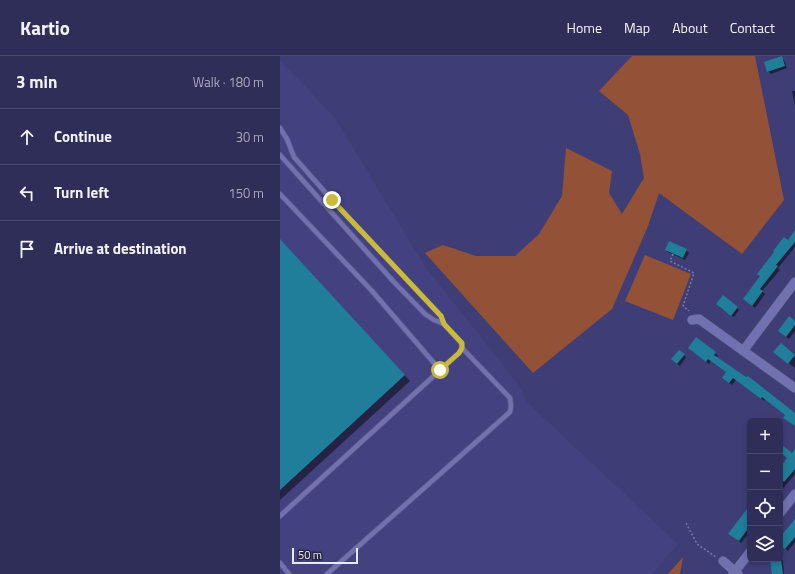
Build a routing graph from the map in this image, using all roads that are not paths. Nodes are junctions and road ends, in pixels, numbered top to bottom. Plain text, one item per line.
1 (280, 128) edge
2 (280, 155) edge
3 (280, 194) edge
4 (795, 282) edge
5 (696, 320) road end
6 (444, 324) junction
7 (462, 348) junction
8 (743, 352) junction
9 (440, 370) junction
10 (795, 388) edge
11 (795, 494) edge
12 (783, 509) edge
13 (280, 516) edge
14 (747, 556) edge
15 (723, 561) road end
16 (280, 563) edge
17 (735, 573) edge
18 (289, 574) edge
19 (327, 574) edge

1 - 6 lane
2 - 6 lane
3 - 9 lane
4 - 8 street
5 - 8 street
6 - 7 lane
7 - 9 lane
7 - 19 lane
8 - 10 street
9 - 13 lane
11 - 12 street
14 - 17 street
15 - 17 street
16 - 18 lane

